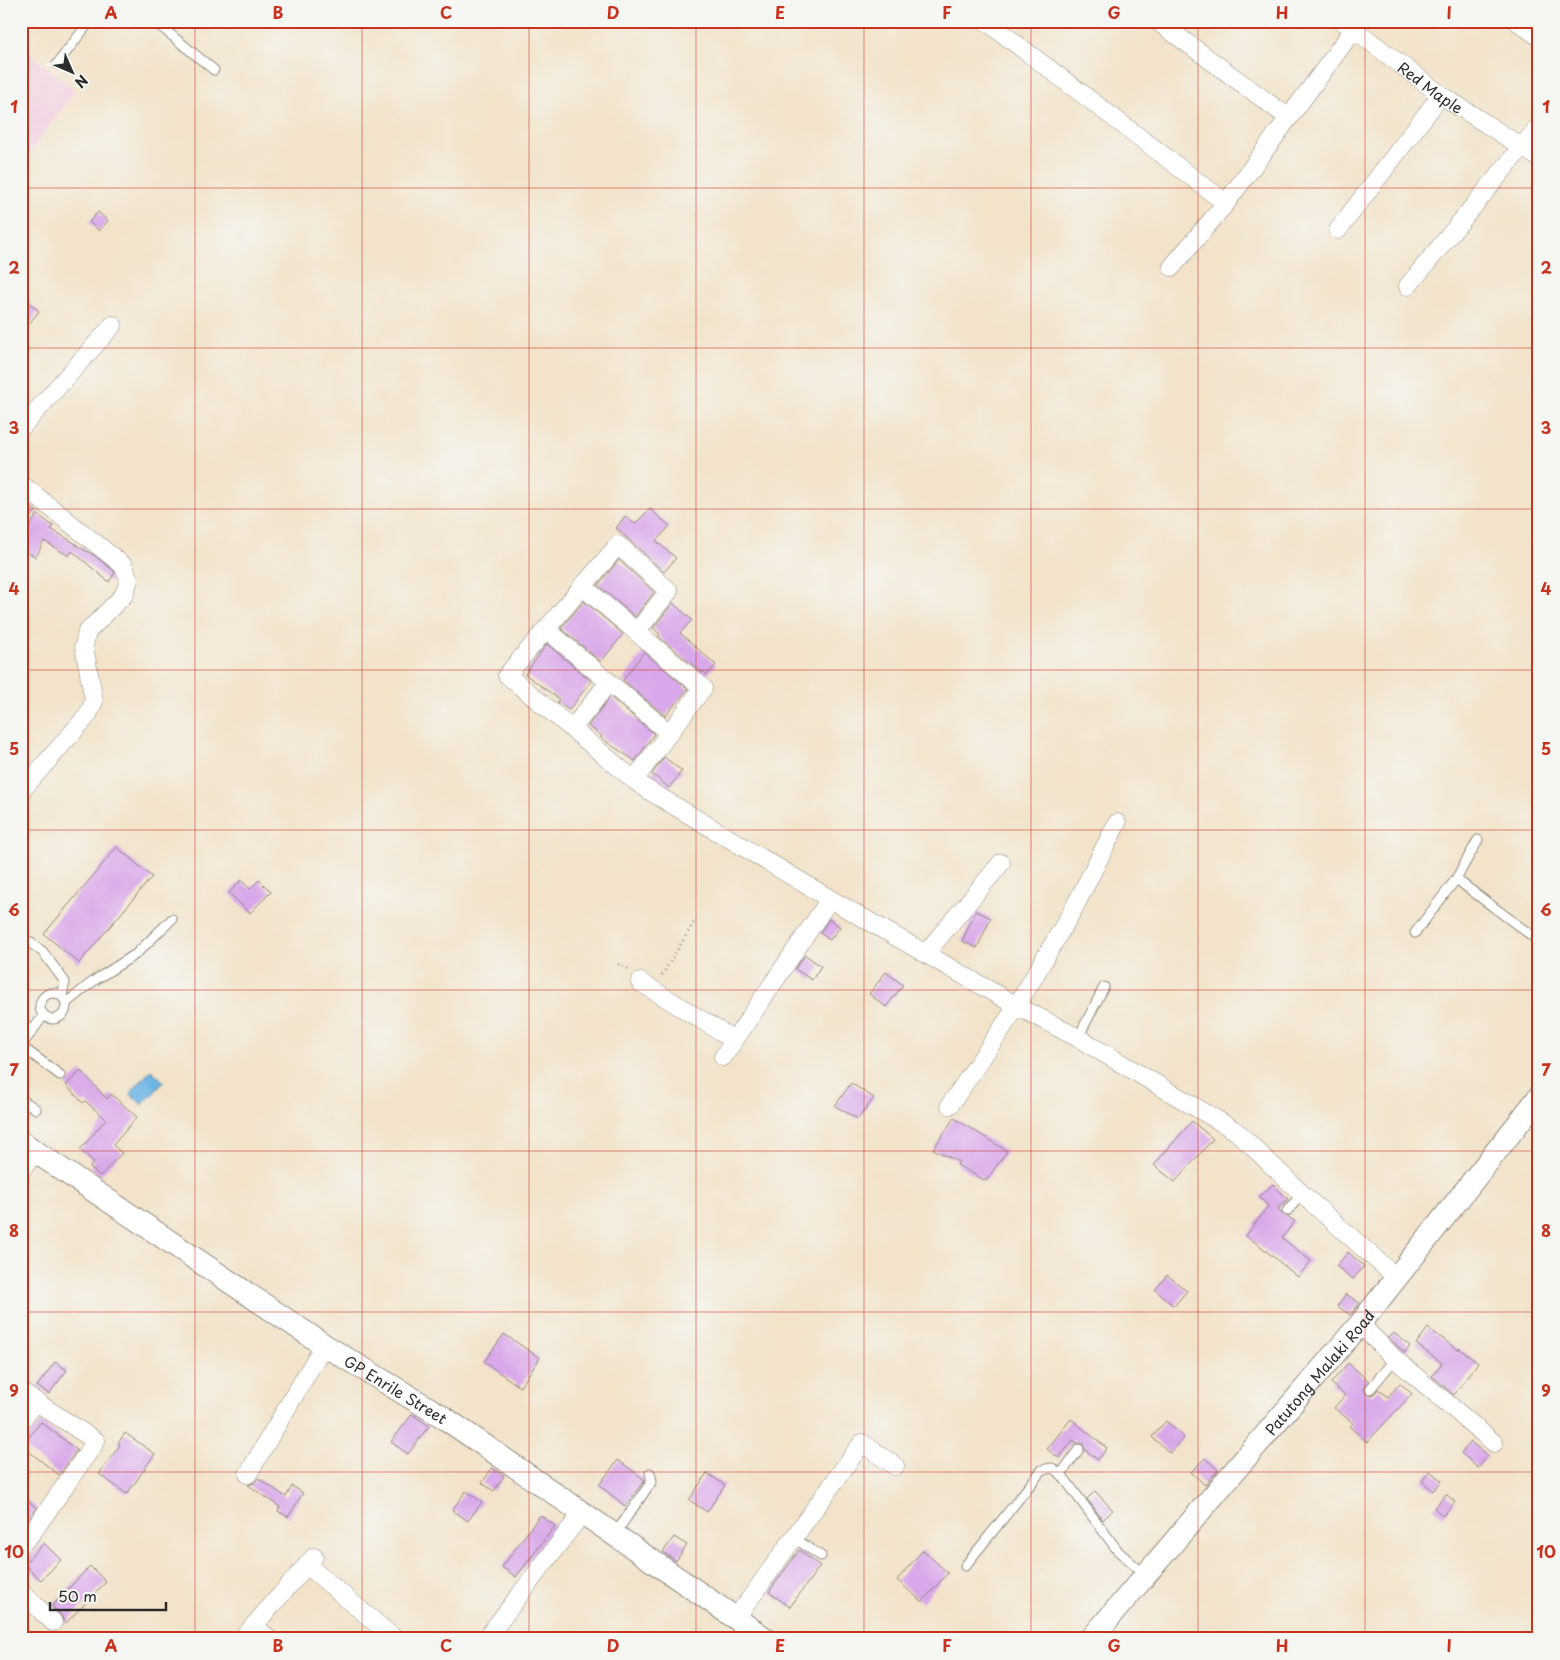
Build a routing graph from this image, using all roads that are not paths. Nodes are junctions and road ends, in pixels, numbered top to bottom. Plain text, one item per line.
1 (90, 21) edge
2 (154, 21) edge
3 (986, 21) edge
4 (1156, 21) edge
5 (1517, 21) edge
6 (1348, 25) edge
7 (1539, 37) edge
8 (57, 64) dead end
9 (214, 70) dead end
10 (1441, 95) junction
11 (1289, 118) junction
12 (1539, 126) edge
13 (1522, 147) junction
14 (1539, 158) edge
15 (1226, 204) junction
16 (1338, 230) dead end
17 (1172, 267) dead end
18 (1408, 286) dead end
19 (113, 324) dead end
20 (21, 428) edge
21 (21, 484) edge
22 (582, 586) junction
23 (546, 629) junction
24 (637, 631) junction
25 (609, 682) junction
26 (572, 729) junction
27 (669, 733) junction
28 (634, 780) junction
29 (21, 791) edge
30 (1117, 823) dead end
31 (1478, 840) dead end
32 (1002, 863) dead end
33 (1456, 879) junction
34 (830, 899) junction
35 (172, 919) dead end
36 (1415, 933) dead end
37 (1539, 941) edge
38 (21, 949) edge
39 (926, 953) junction
40 (646, 986) road end
41 (1104, 987) dead end
42 (64, 999) junction
43 (1017, 1006) junction
44 (44, 1015) junction
45 (21, 1021) edge
46 (32, 1032) junction
47 (1078, 1038) junction
48 (734, 1040) junction
49 (21, 1046) edge
50 (723, 1057) dead end
51 (60, 1075) dead end
52 (1539, 1097) edge
53 (21, 1099) edge
54 (950, 1105) dead end
55 (36, 1109) dead end
56 (28, 1147) edge
57 (21, 1171) edge
58 (1302, 1194) junction
59 (1287, 1211) dead end
60 (1396, 1278) junction
61 (1360, 1324) junction
62 (324, 1345) junction
63 (1395, 1359) junction
64 (1370, 1389) dead end
65 (28, 1396) edge
66 (21, 1421) edge
67 (1494, 1443) dead end
68 (1079, 1449) dead end
69 (895, 1466) dead end
70 (650, 1473) dead end
71 (248, 1474) dead end
72 (1061, 1474) junction
73 (583, 1512) junction
74 (615, 1534) junction
75 (794, 1538) junction
76 (21, 1545) edge
77 (821, 1556) dead end
78 (965, 1566) dead end
79 (1145, 1575) junction
80 (21, 1592) edge
81 (53, 1622) dead end
82 (738, 1626) edge
83 (248, 1632) edge
84 (269, 1639) edge
85 (395, 1639) edge
86 (486, 1639) edge
87 (766, 1639) edge
88 (1090, 1639) edge

1 - 8 lane
2 - 9 lane
3 - 15 street
4 - 11 street
5 - 7 street
6 - 10 street, Red Maple
6 - 11 street
10 - 13 street, Red Maple
10 - 16 street
11 - 15 street
12 - 13 street
13 - 14 street, Red Maple
13 - 18 street
15 - 17 street
19 - 20 street
21 - 29 street
22 - 23 street
22 - 24 street
22 - 24 street
23 - 25 street
23 - 26 street
24 - 27 street
25 - 26 street
25 - 27 street
26 - 28 street
27 - 28 street
28 - 34 street
30 - 43 street
31 - 33 lane
32 - 39 street
33 - 36 lane
33 - 37 lane
34 - 39 street
34 - 48 street
35 - 42 lane
38 - 42 lane
39 - 43 street
40 - 48 street
41 - 47 lane
42 - 44 lane
42 - 44 lane
43 - 47 street
43 - 54 street
44 - 46 lane
45 - 46 lane
46 - 49 lane
47 - 58 street
48 - 50 street
49 - 51 lane
52 - 60 street, Patutong Malaki Road
53 - 55 lane
56 - 57 street
56 - 62 street, GP Enrile Street
58 - 59 lane
58 - 60 street
60 - 61 street, Patutong Malaki Road
61 - 63 street
61 - 79 street, Patutong Malaki Road
62 - 71 street
62 - 73 street, GP Enrile Street
63 - 64 lane
63 - 67 street
65 - 66 street
65 - 76 street
68 - 72 lane
69 - 75 street
70 - 74 lane
72 - 78 lane
72 - 79 lane
73 - 74 street, GP Enrile Street
73 - 86 street
74 - 82 street, GP Enrile Street
75 - 77 lane
75 - 82 street
79 - 88 street, Patutong Malaki Road
80 - 81 street
82 - 87 street, GP Enrile Street
83 - 84 street
83 - 85 street

